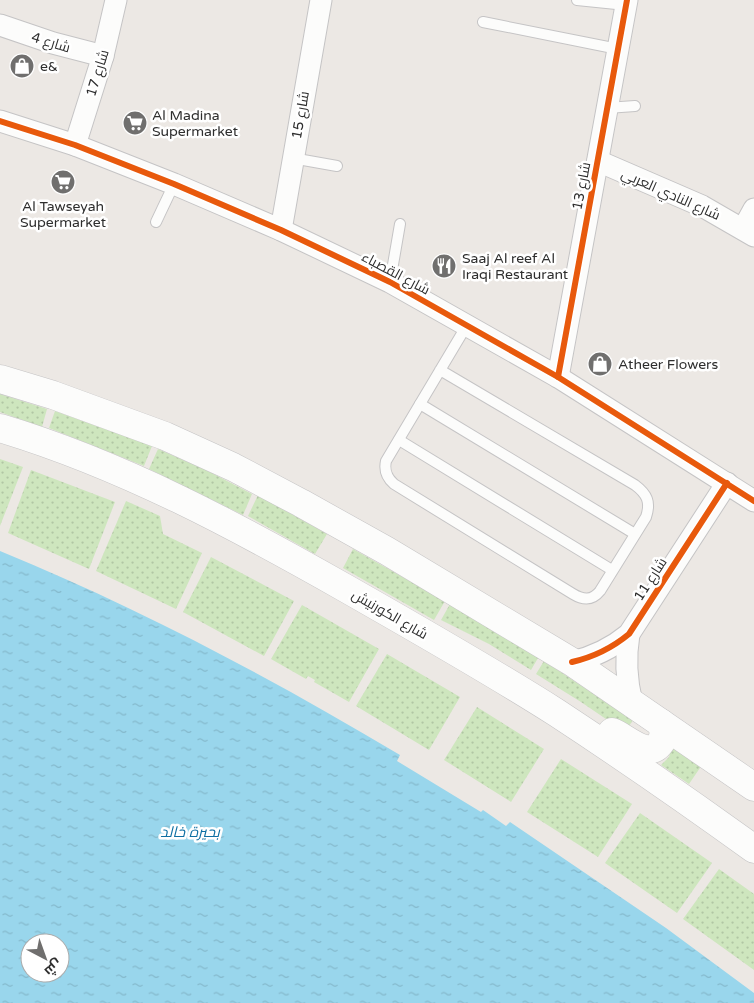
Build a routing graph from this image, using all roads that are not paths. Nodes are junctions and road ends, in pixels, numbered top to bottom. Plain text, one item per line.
1 (116, 0) edge
2 (321, 0) edge
3 (577, 0) edge
4 (627, 3) edge
5 (1, 22) edge
6 (483, 22) dead end
7 (618, 49) junction
8 (103, 56) junction
9 (635, 106) dead end
10 (607, 108) junction
11 (0, 121) edge
12 (75, 145) junction
13 (292, 158) junction
14 (598, 162) junction
15 (337, 166) dead end
16 (174, 184) junction
17 (754, 209) edge
18 (156, 222) dead end
19 (400, 224) dead end
20 (281, 230) junction
21 (749, 232) edge
22 (390, 282) junction
23 (468, 325) junction
24 (440, 370) junction
25 (558, 377) junction
26 (0, 379) edge
27 (420, 404) junction
28 (0, 428) edge
29 (398, 440) junction
30 (727, 483) junction
31 (754, 501) edge
32 (635, 534) junction
33 (612, 570) junction
34 (629, 634) junction
35 (572, 662) junction
36 (632, 703) junction
37 (661, 723) junction
38 (590, 735) junction
39 (754, 787) edge
40 (754, 849) edge

1 - 8 street, شارع 17
2 - 13 street, شارع 15
3 - 4 lane
4 - 7 street, شارع 13
5 - 8 street, شارع 4
6 - 7 lane
7 - 10 street, شارع 13
8 - 12 street, شارع 17
9 - 10 lane
10 - 14 street, شارع 13
11 - 12 street, شارع القصباء
12 - 16 street, شارع القصباء
13 - 15 lane
13 - 20 street, شارع 15
14 - 21 street, شارع النادي العربي
14 - 25 street, شارع 13
16 - 18 lane
16 - 20 street, شارع القصباء
17 - 21 street, شارع النادي العربي
19 - 22 lane
20 - 22 street, شارع القصباء
22 - 23 street, شارع القصباء
23 - 24 lane
23 - 25 street, شارع القصباء
24 - 27 lane
24 - 32 lane
25 - 30 street, شارع القصباء
26 - 35 main road
27 - 29 lane
27 - 32 lane
28 - 38 main road, شارع الكورنيش
29 - 33 lane
29 - 33 lane
30 - 31 street, شارع القصباء
30 - 34 street, شارع 11
32 - 33 lane
34 - 35 street, شارع 11
34 - 36 street, شارع 11
35 - 36 main road
36 - 37 main road
37 - 38 main road
37 - 39 main road
38 - 40 main road, شارع الكورنيش

